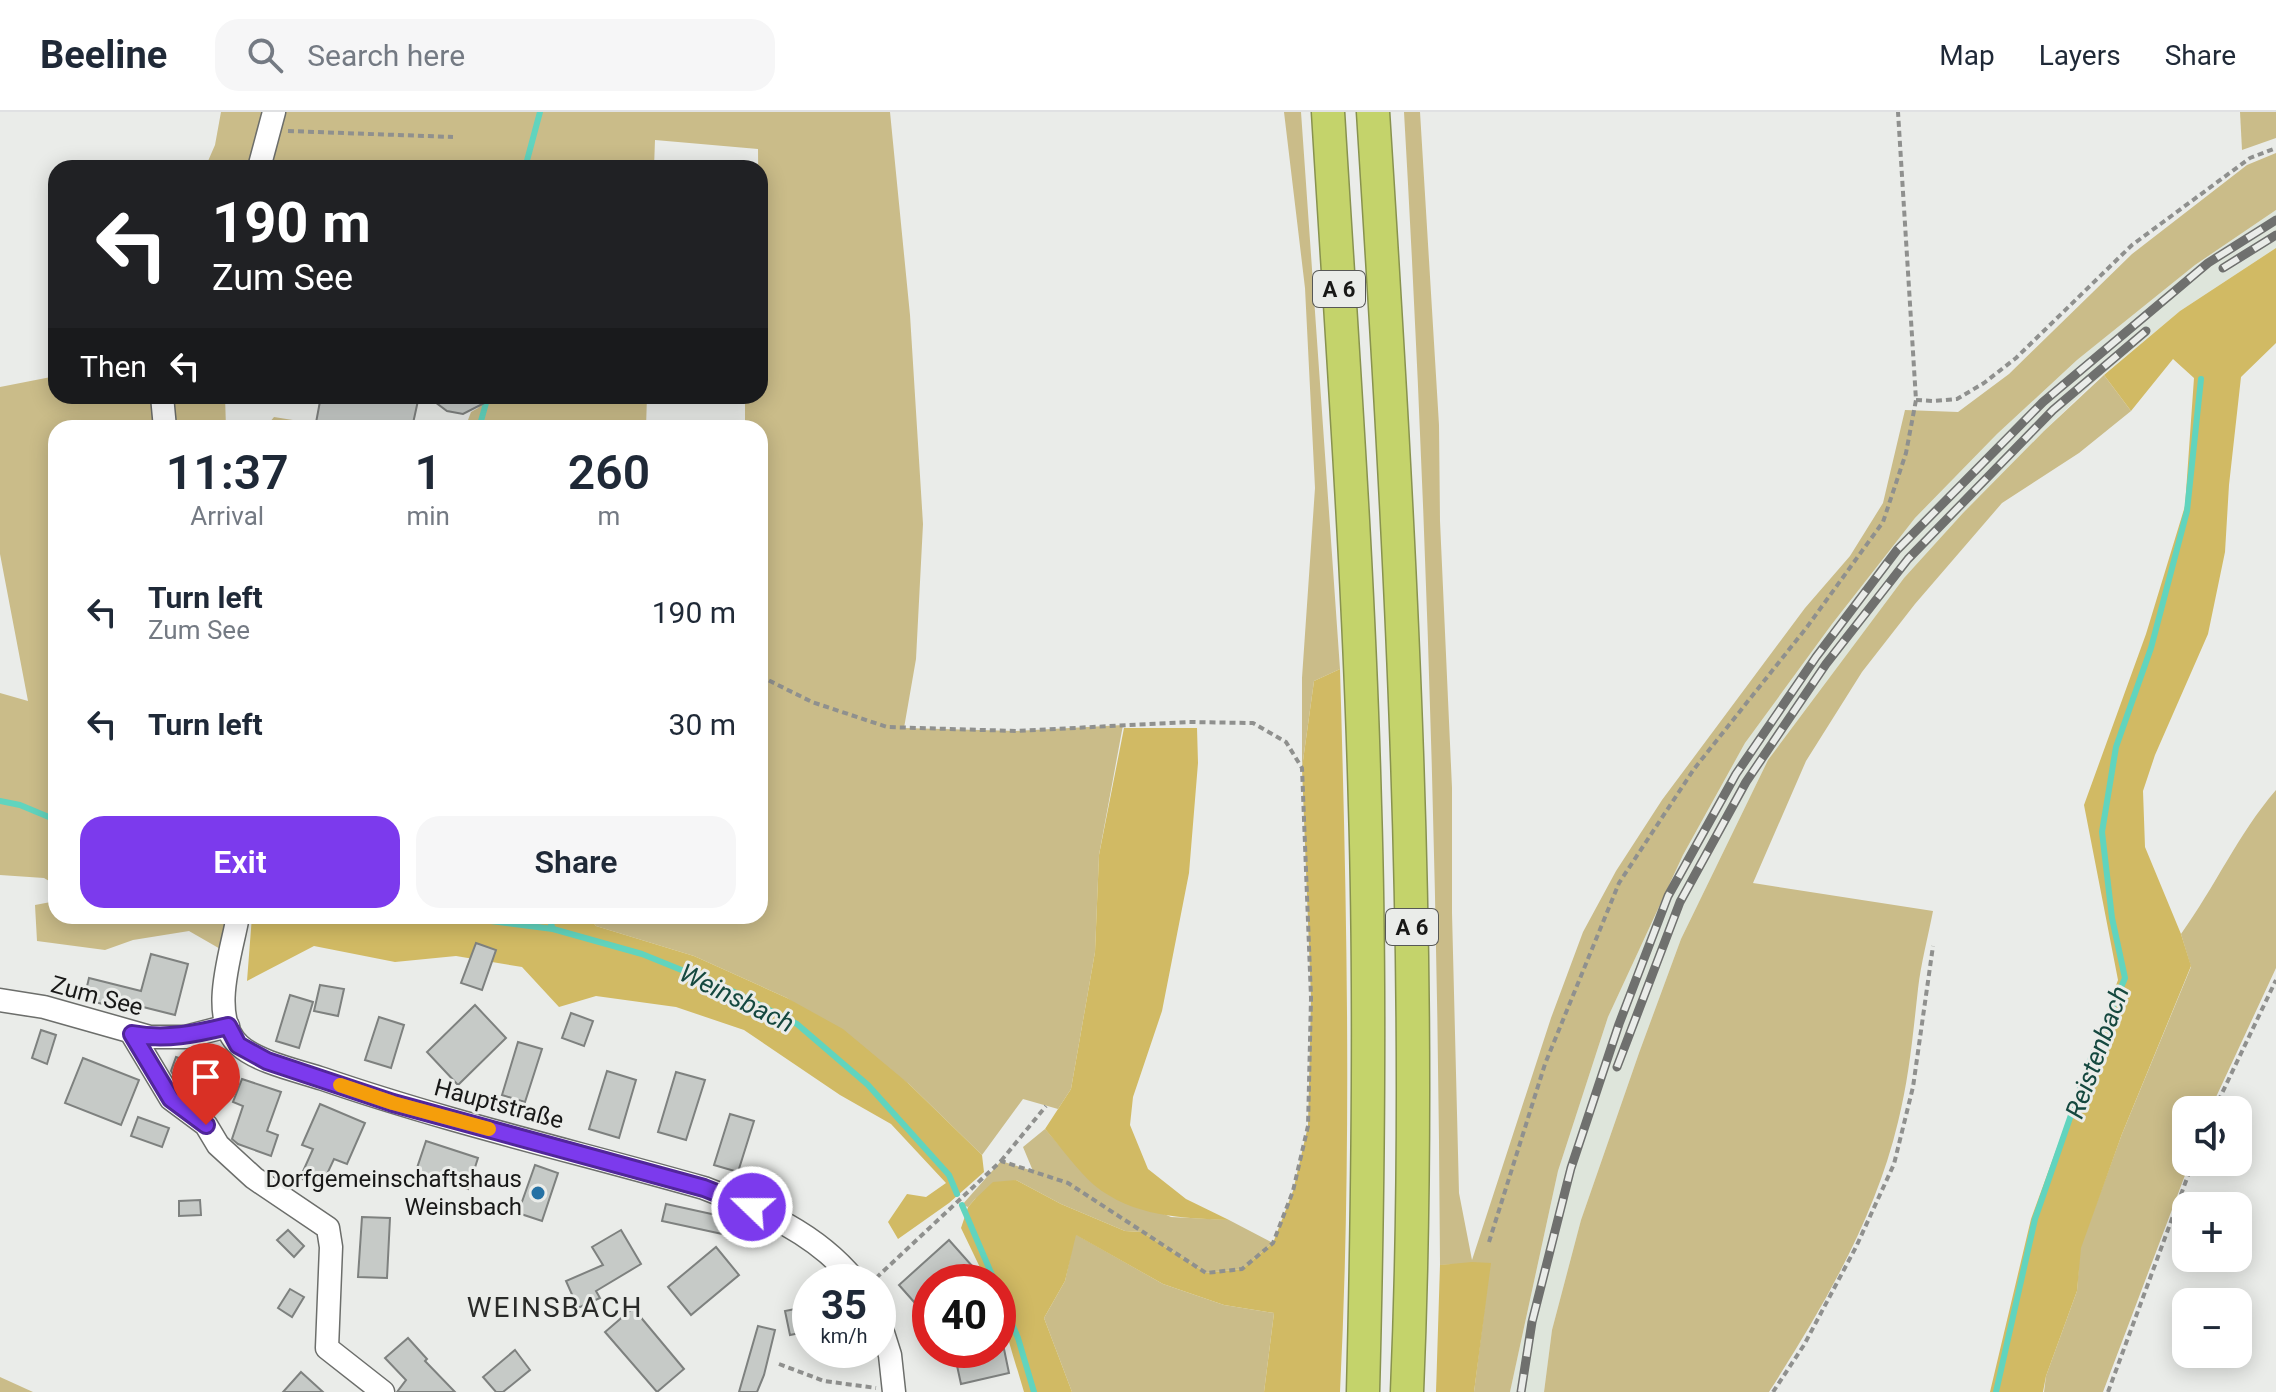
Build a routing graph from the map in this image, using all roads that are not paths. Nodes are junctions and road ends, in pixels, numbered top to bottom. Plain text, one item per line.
1 (1328, 112) edge
2 (1373, 112) edge
3 (272, 121) edge
4 (261, 160) edge
5 (237, 924) edge
6 (0, 1000) edge
7 (228, 1026) junction
8 (132, 1034) junction
9 (841, 1264) edge
10 (891, 1368) edge
11 (894, 1391) edge
12 (383, 1392) edge
13 (1363, 1392) edge
14 (1407, 1392) edge

1 - 13 highway, A 6
2 - 14 highway, A 6
3 - 4 street
5 - 7 street
6 - 8 street, Zum See
7 - 8 street, Zum See
7 - 9 street, Hauptstraße
8 - 12 street
10 - 11 street

